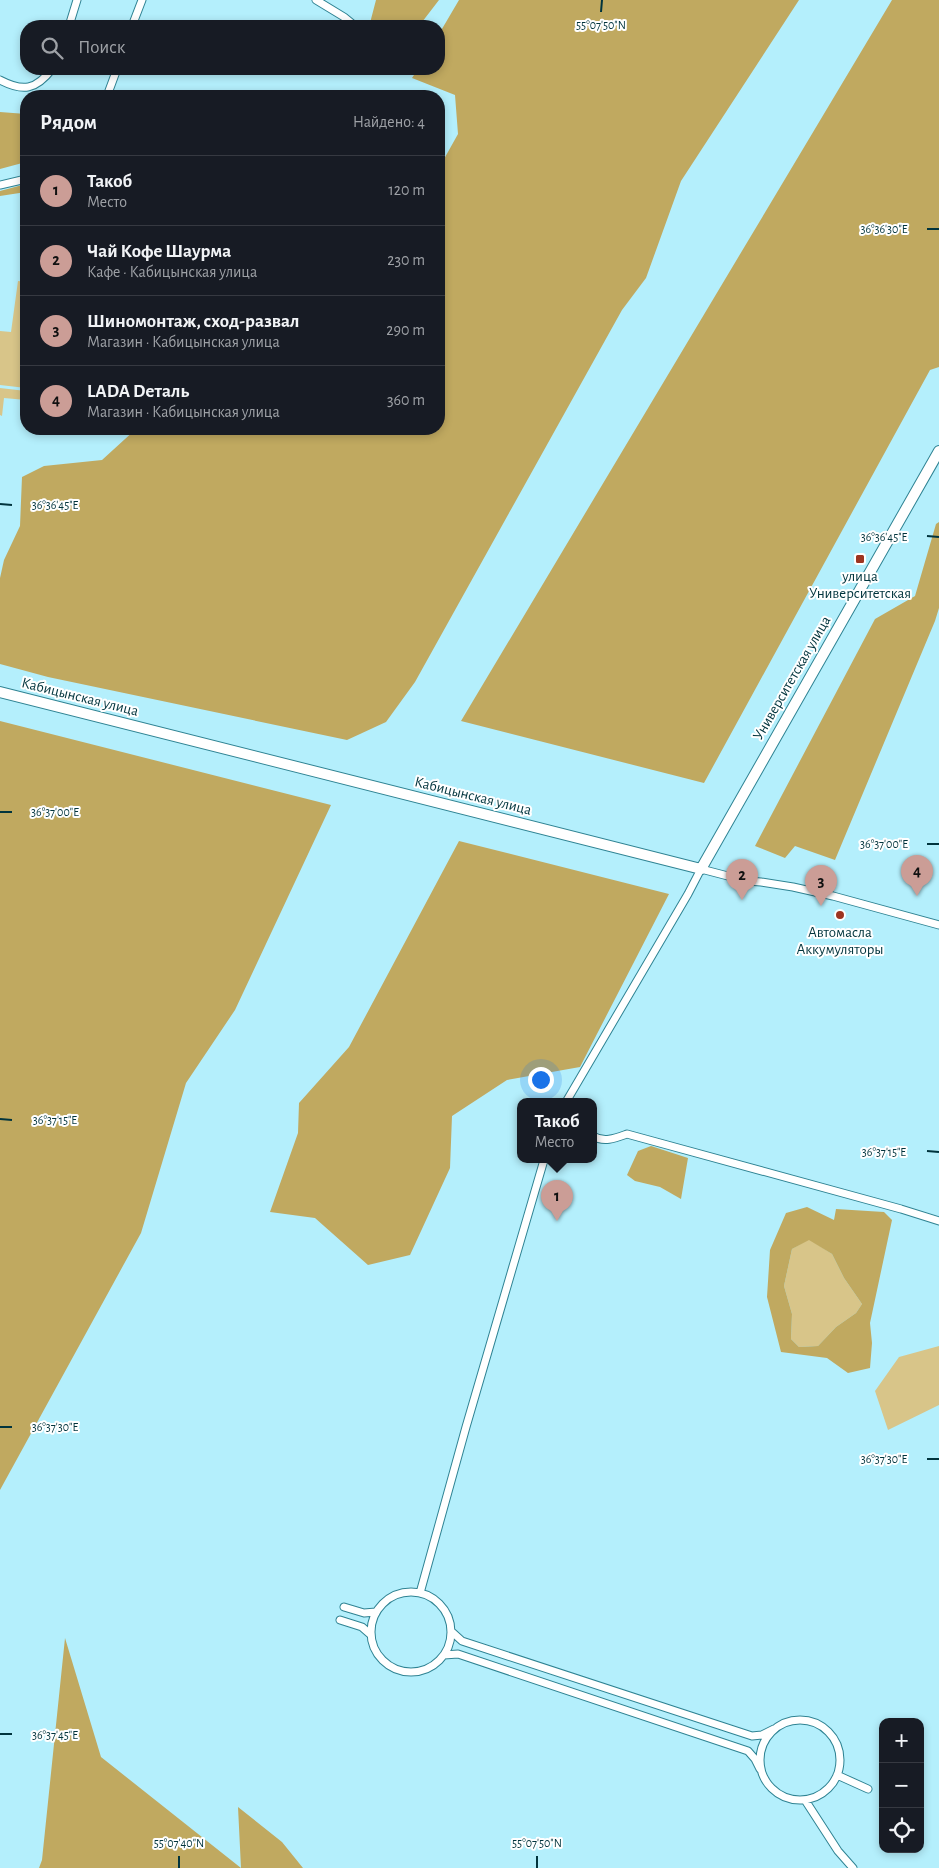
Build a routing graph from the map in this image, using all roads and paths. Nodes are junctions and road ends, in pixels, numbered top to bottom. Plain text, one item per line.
1 (77, 0) edge
2 (142, 0) edge
3 (316, 0) edge
4 (71, 20) edge
5 (134, 20) edge
6 (348, 20) edge
7 (48, 75) edge
8 (115, 75) edge
9 (0, 80) edge
10 (110, 90) edge
11 (20, 181) edge
12 (0, 185) edge
13 (939, 450) edge
14 (0, 692) edge
15 (701, 869) junction
16 (939, 925) edge
17 (568, 1098) edge
18 (597, 1138) edge
19 (543, 1163) edge
20 (939, 1221) edge
21 (420, 1593) junction
22 (344, 1607) dead end
23 (376, 1612) junction
24 (340, 1620) dead end
25 (451, 1631) junction
26 (370, 1634) junction
27 (444, 1655) junction
28 (774, 1729) junction
29 (760, 1769) junction
30 (837, 1775) junction
31 (868, 1788) dead end
32 (805, 1800) junction
33 (853, 1868) edge

1 - 4 street
2 - 5 street
3 - 6 street
7 - 9 street
8 - 10 street
11 - 12 street
13 - 15 street, Университетская улица
14 - 15 street, Кабицынская улица
15 - 16 street, Кабицынская улица
15 - 17 street
18 - 20 street
19 - 21 street
21 - 23 street
21 - 25 street
22 - 23 street
23 - 26 street
24 - 26 street
25 - 27 street
25 - 28 street
26 - 27 street
27 - 29 street
28 - 29 street
28 - 30 street
29 - 32 street
30 - 31 street
30 - 32 street
32 - 33 street

